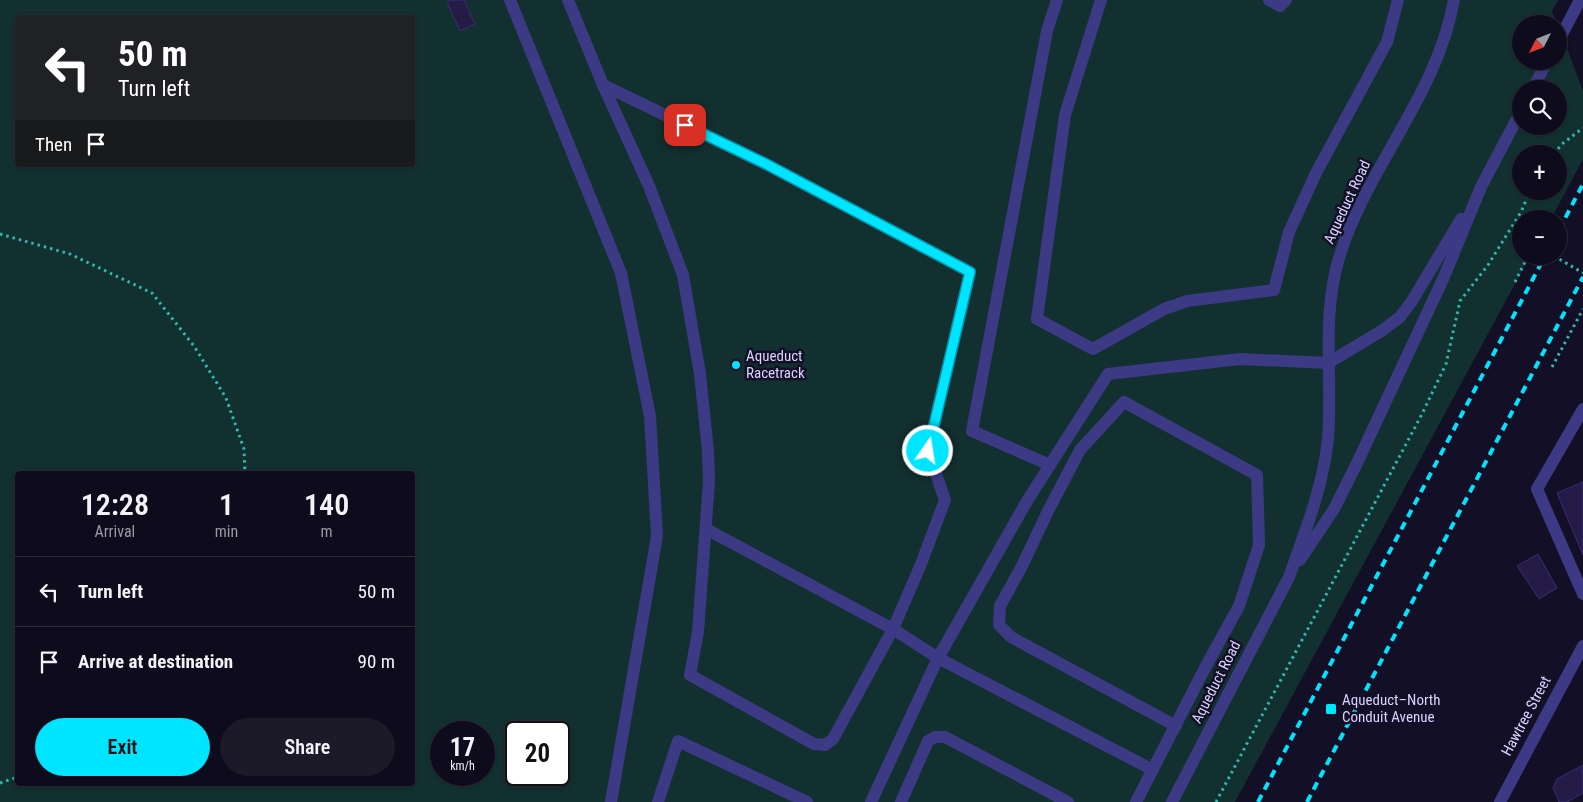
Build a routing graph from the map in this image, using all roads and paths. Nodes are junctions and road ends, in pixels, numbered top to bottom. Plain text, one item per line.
1 (510, 0) edge
2 (568, 0) edge
3 (1057, 0) edge
4 (1101, 0) edge
5 (1269, 0) edge
6 (1286, 0) edge
7 (1398, 0) edge
8 (1454, 0) edge
9 (1580, 0) edge
10 (1568, 23) edge
11 (604, 85) junction
12 (1512, 128) edge
13 (1583, 128) edge
14 (1561, 145) edge
15 (1481, 187) junction
16 (1527, 200) edge
17 (0, 234) edge
18 (1567, 263) edge
19 (1523, 265) edge
20 (1583, 272) edge
21 (1514, 282) dead end
22 (1583, 309) edge
23 (1328, 363) junction
24 (1552, 367) dead end
25 (1583, 409) edge
26 (1050, 465) junction
27 (245, 471) edge
28 (706, 529) junction
29 (1289, 577) junction
30 (1583, 594) edge
31 (893, 629) junction
32 (1583, 646) edge
33 (938, 658) junction
34 (1176, 726) junction
35 (1154, 770) junction
36 (15, 778) edge
37 (0, 784) edge
38 (611, 802) edge
39 (658, 802) edge
40 (807, 802) edge
41 (870, 802) edge
42 (901, 802) edge
43 (1068, 802) edge
44 (1136, 802) edge
45 (1172, 802) edge
46 (1216, 802) edge
47 (1500, 802) edge

1 - 38 street
2 - 11 street
3 - 26 street
4 - 7 street
5 - 6 street
8 - 23 street, Aqueduct Road
9 - 10 street
11 - 28 street
11 - 31 street
12 - 15 street, Aqueduct Road
13 - 14 path
15 - 23 street
15 - 29 street, Aqueduct Road
16 - 46 path
17 - 27 path
18 - 20 path
19 - 21 path
22 - 24 path
23 - 26 street
23 - 29 street, Aqueduct Road
25 - 30 street
26 - 33 street
28 - 31 street
28 - 31 street
29 - 45 street, Aqueduct Road
31 - 33 street
32 - 47 street, Hawtree Street
33 - 35 street
33 - 41 street
34 - 34 street
34 - 35 street
35 - 44 street
36 - 37 path
39 - 40 street
42 - 43 street

